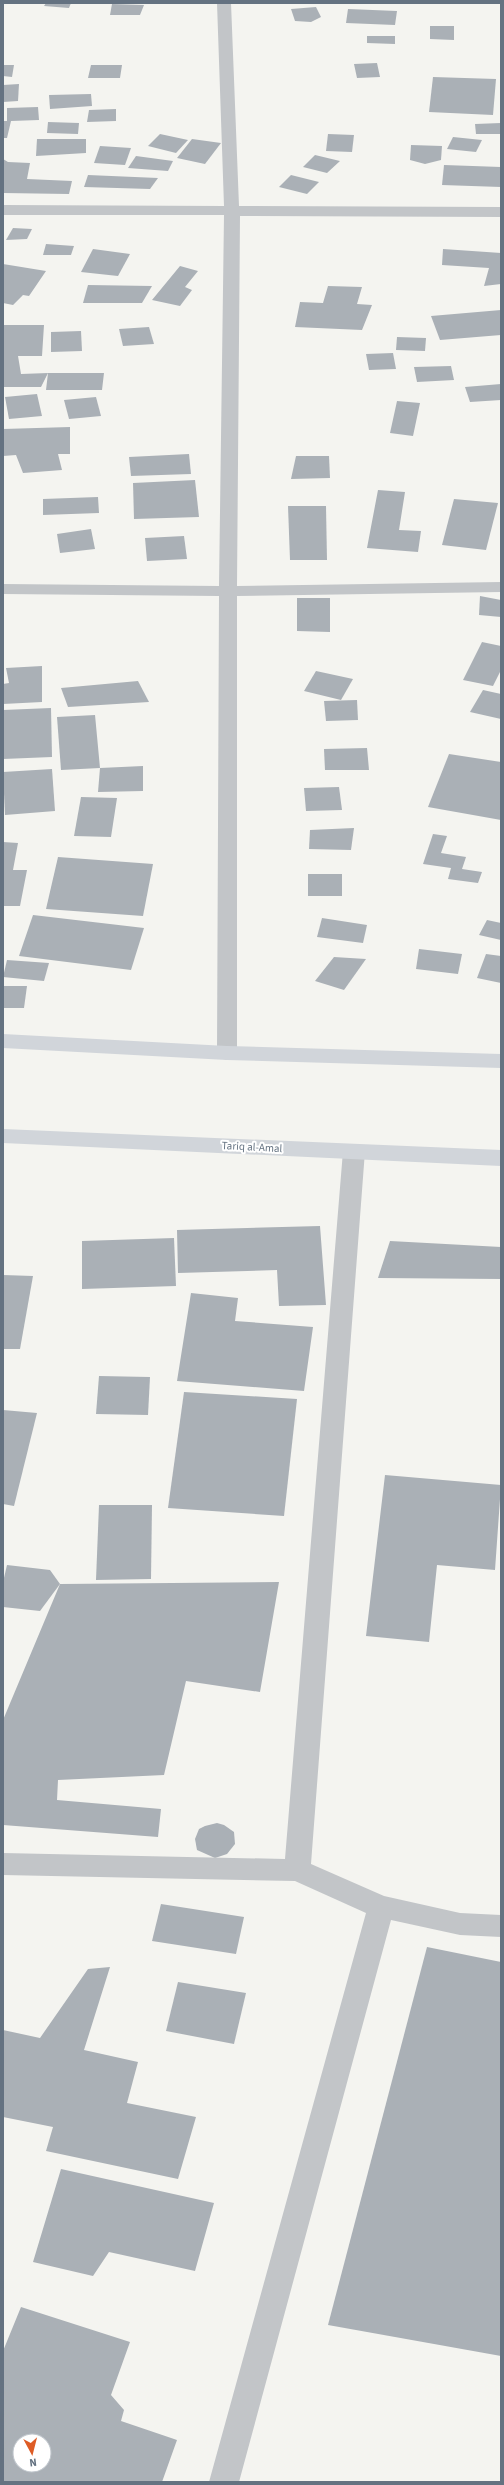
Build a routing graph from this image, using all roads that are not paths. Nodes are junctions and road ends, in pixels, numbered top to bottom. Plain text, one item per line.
1 (224, 3) edge
2 (3, 210) edge
3 (232, 212) junction
4 (501, 212) edge
5 (501, 587) edge
6 (3, 589) edge
7 (228, 591) junction
8 (3, 1041) edge
9 (226, 1053) junction
10 (501, 1061) edge
11 (3, 1136) edge
12 (354, 1151) junction
13 (501, 1158) edge
14 (3, 1864) edge
15 (297, 1870) junction
16 (381, 1907) junction
17 (501, 1926) edge
18 (224, 2482) edge

1 - 3 street
2 - 3 street
3 - 4 street
3 - 7 street
5 - 7 street
6 - 7 street
7 - 9 street
8 - 9 highway
9 - 10 highway
11 - 12 highway, Tariq al-Amal
12 - 13 highway, Tariq al-Amal
12 - 15 street
14 - 15 street
15 - 16 street
16 - 17 street
16 - 18 street

